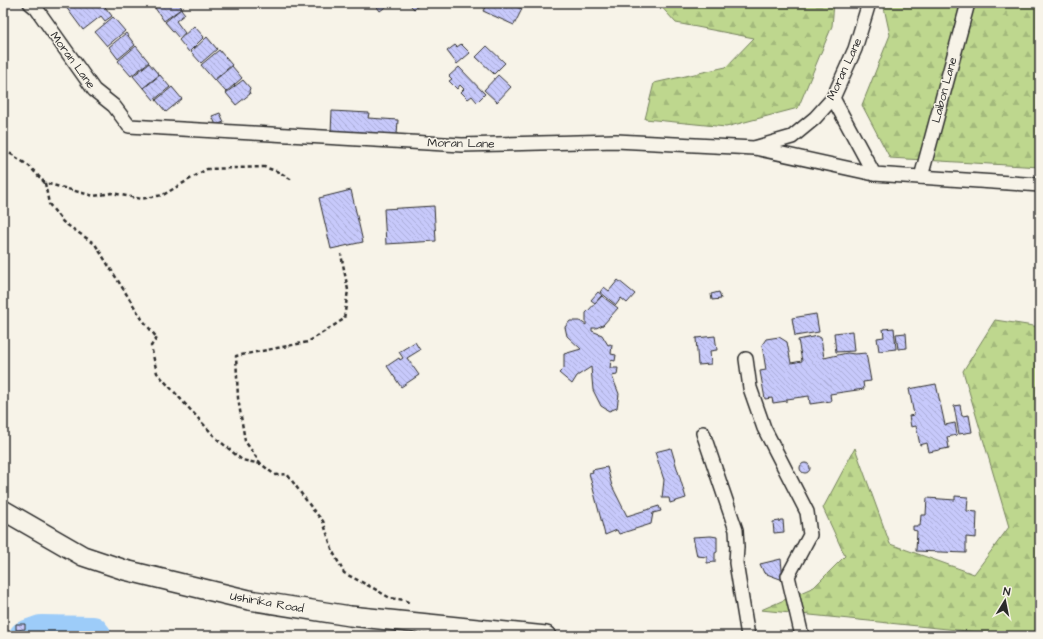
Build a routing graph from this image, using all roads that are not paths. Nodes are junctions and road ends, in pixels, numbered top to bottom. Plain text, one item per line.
1 (30, 3) edge
2 (869, 3) edge
3 (968, 3) edge
4 (833, 98) junction
5 (754, 148) junction
6 (874, 174) junction
7 (921, 177) junction
8 (1040, 185) edge
9 (746, 359) dead end
10 (703, 433) dead end
11 (3, 510) edge
12 (546, 636) edge
13 (748, 636) edge
14 (802, 636) edge

1 - 5 street, Moran Lane
2 - 4 street, Moran Lane
3 - 7 street, Laibon Lane
4 - 5 street, Moran Lane
4 - 6 street
5 - 6 street
6 - 7 street
7 - 8 street
9 - 14 street
10 - 13 street
11 - 12 street, Ushirika Road

